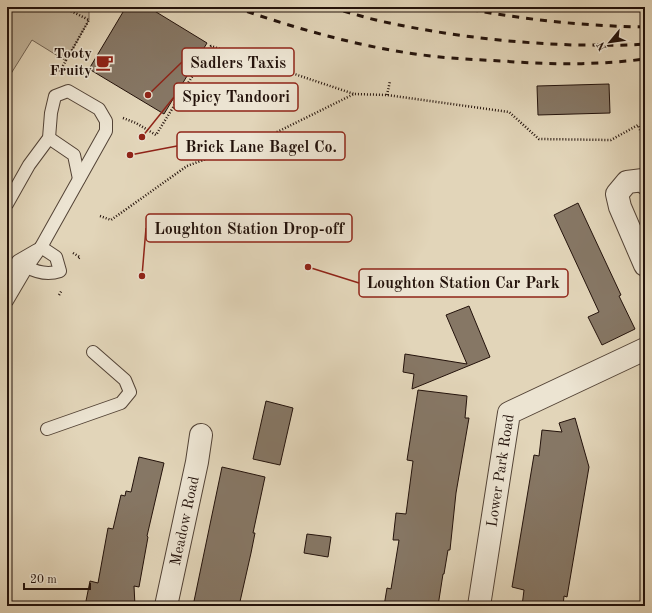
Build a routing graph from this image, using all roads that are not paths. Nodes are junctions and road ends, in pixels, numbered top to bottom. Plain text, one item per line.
1 (49, 138) junction
2 (79, 179) junction
3 (645, 183) edge
4 (7, 204) edge
5 (41, 247) junction
6 (645, 265) edge
7 (27, 267) junction
8 (7, 279) edge
9 (7, 301) edge
10 (645, 349) edge
11 (92, 352) dead end
12 (47, 429) dead end
13 (201, 435) dead end
14 (166, 606) edge
15 (479, 606) edge

1 - 2 lane
1 - 2 lane
1 - 4 lane
2 - 5 lane
3 - 6 street
5 - 7 lane
5 - 7 lane
5 - 8 lane
7 - 9 lane
10 - 15 street, Lower Park Road
11 - 12 lane
13 - 14 street, Meadow Road

